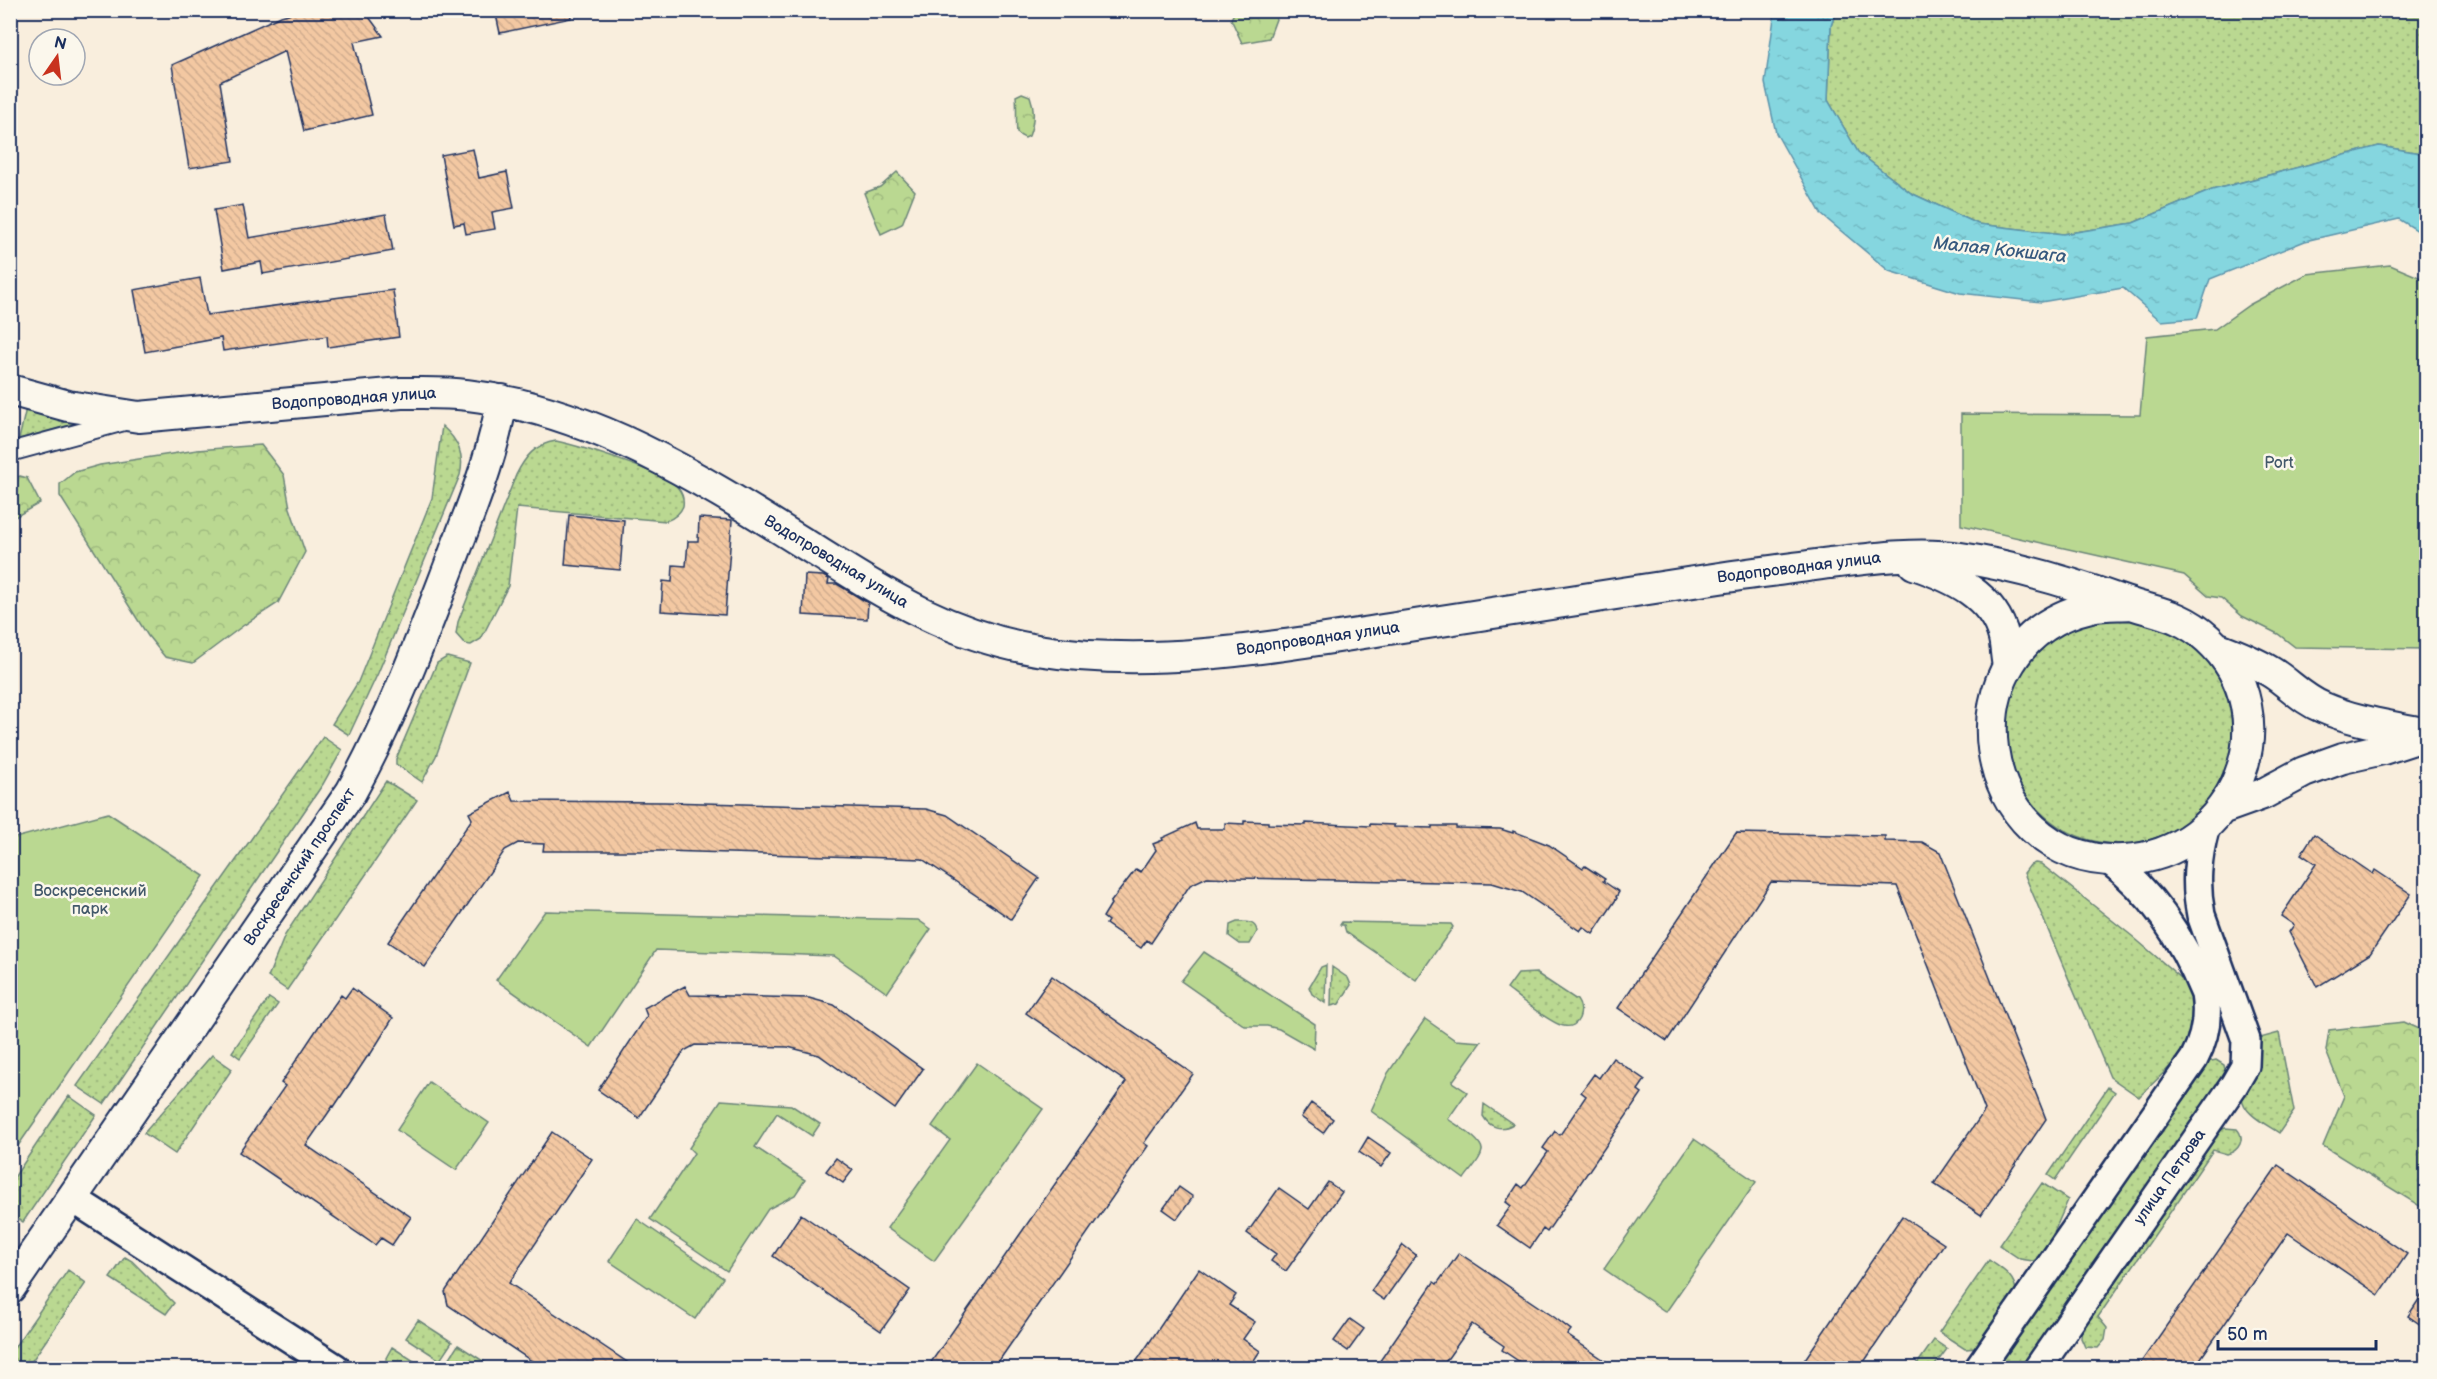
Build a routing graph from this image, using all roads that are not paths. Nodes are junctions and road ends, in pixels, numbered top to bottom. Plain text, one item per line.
1 (10, 390) edge
2 (502, 400) junction
3 (139, 417) junction
4 (10, 452) edge
5 (1894, 557) junction
6 (2131, 604) junction
7 (2216, 647) junction
8 (2008, 666) junction
9 (2427, 734) edge
10 (2214, 818) junction
11 (2109, 861) junction
12 (2210, 976) junction
13 (72, 1198) junction
14 (10, 1288) edge
15 (336, 1368) edge
16 (1979, 1368) edge
17 (2038, 1368) edge

1 - 3 main road, Водопроводная улица
2 - 3 main road, Водопроводная улица
2 - 5 main road, Водопроводная улица
2 - 13 main road, Воскресенский проспект
3 - 4 street
5 - 6 main road, Водопроводная улица
5 - 8 main road
6 - 7 main road
6 - 8 main road
7 - 9 main road
7 - 10 main road
8 - 11 main road
9 - 10 main road
10 - 11 main road
10 - 12 main road
11 - 12 main road
12 - 16 main road
12 - 17 main road, улица Петрова
13 - 14 main road, Воскресенский проспект
13 - 15 main road

